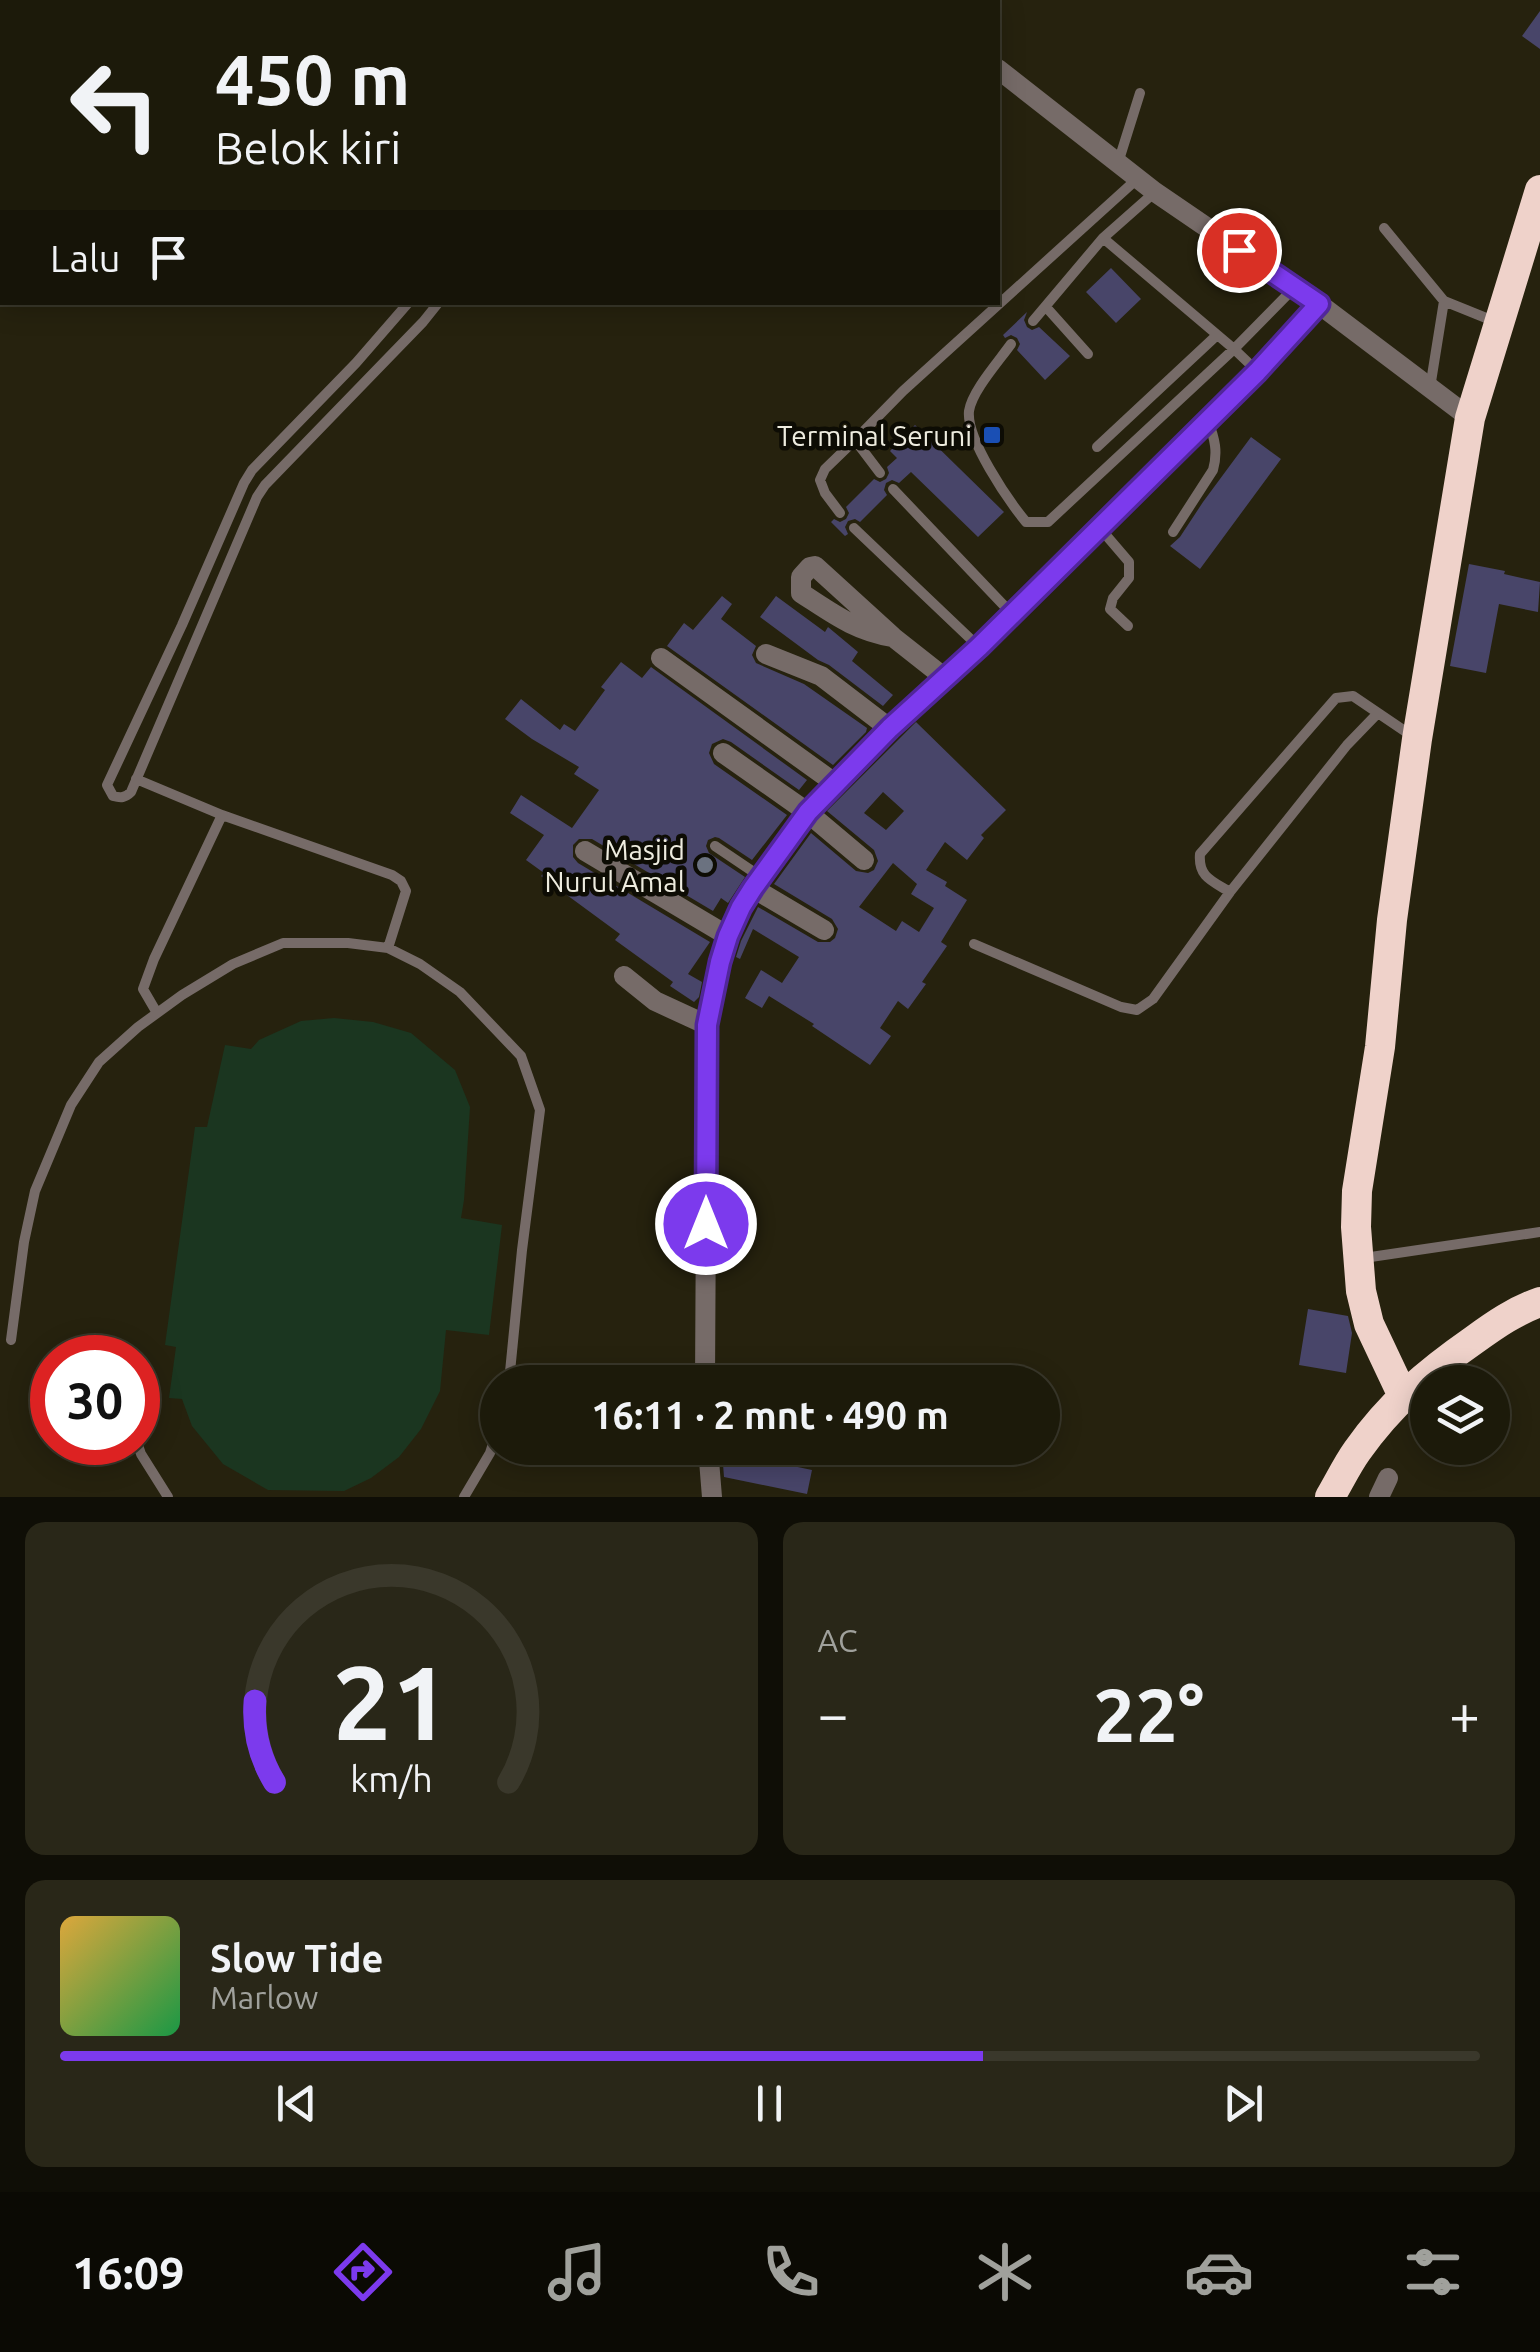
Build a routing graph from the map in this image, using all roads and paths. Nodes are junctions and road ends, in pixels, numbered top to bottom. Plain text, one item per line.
1 (1000, 71) edge
2 (1140, 92) dead end
3 (1118, 164) junction
4 (1137, 179) junction
5 (1540, 190) edge
6 (1154, 192) junction
7 (1534, 226) edge
8 (1384, 228) dead end
9 (1103, 238) junction
10 (1295, 288) junction
11 (1444, 300) junction
12 (1000, 304) edge
13 (1319, 304) junction
14 (405, 305) edge
15 (436, 305) edge
16 (999, 305) edge
17 (1046, 307) junction
18 (1033, 321) dead end
19 (1497, 323) junction
20 (1216, 336) junction
21 (1011, 344) dead end
22 (1234, 349) junction
23 (1088, 354) dead end
24 (1257, 372) junction
25 (1430, 388) junction
26 (1470, 418) junction
27 (1208, 420) junction
28 (854, 440) junction
29 (1097, 446) dead end
30 (880, 474) dead end
31 (893, 490) dead end
32 (840, 513) dead end
33 (854, 528) dead end
34 (1100, 528) junction
35 (1173, 532) dead end
36 (1012, 614) junction
37 (1128, 626) dead end
38 (893, 637) dead end
39 (979, 647) junction
40 (766, 654) dead end
41 (661, 658) dead end
42 (945, 678) junction
43 (1376, 714) junction
44 (890, 728) junction
45 (1417, 739) junction
46 (723, 753) dead end
47 (136, 780) junction
48 (836, 784) junction
49 (808, 812) junction
50 (222, 815) junction
51 (715, 846) dead end
52 (585, 852) dead end
53 (864, 860) dead end
54 (757, 882) junction
55 (1230, 892) junction
56 (824, 930) dead end
57 (728, 936) junction
58 (974, 944) dead end
59 (388, 948) junction
60 (624, 976) dead end
61 (157, 1013) junction
62 (707, 1025) junction
63 (1540, 1232) edge
64 (1358, 1259) junction
65 (1540, 1302) edge
66 (1540, 1321) edge
67 (10, 1340) dead end
68 (1466, 1345) junction
69 (510, 1365) edge
70 (705, 1365) edge
71 (1403, 1396) junction
72 (148, 1465) edge
73 (482, 1465) edge
74 (709, 1465) edge
75 (168, 1497) edge
76 (464, 1497) edge
77 (712, 1497) edge
78 (1330, 1497) edge

1 - 3 street
2 - 3 lane
3 - 4 street
4 - 6 street
4 - 12 lane
5 - 7 highway
6 - 9 lane
6 - 10 street
7 - 19 highway
8 - 11 lane
9 - 17 lane
9 - 20 lane
10 - 13 street
10 - 22 lane
11 - 19 lane
11 - 25 lane
13 - 24 street
13 - 25 street
14 - 47 lane
15 - 47 lane
16 - 28 lane
17 - 18 lane
17 - 23 lane
19 - 26 highway
20 - 22 lane
20 - 29 lane
21 - 22 lane
22 - 24 lane
24 - 27 street
25 - 26 street
26 - 45 highway
27 - 34 street
27 - 35 lane
28 - 30 lane
28 - 32 lane
31 - 36 lane
33 - 39 lane
34 - 36 street
34 - 37 lane
36 - 39 street
38 - 42 street
39 - 42 street
40 - 44 street
41 - 48 street
42 - 44 street
43 - 45 lane
43 - 55 lane
43 - 55 lane
44 - 48 street
45 - 64 highway
46 - 49 street
47 - 50 lane
48 - 49 street
49 - 53 street
49 - 54 street
50 - 59 lane
50 - 61 lane
51 - 54 lane
52 - 57 street
54 - 56 street
54 - 57 street
55 - 58 lane
57 - 62 street
59 - 61 lane
59 - 69 lane
60 - 62 street
61 - 67 lane
62 - 70 street
63 - 64 lane
64 - 71 highway
65 - 68 highway
66 - 68 highway
68 - 71 highway
71 - 78 highway
72 - 75 lane
73 - 76 lane
74 - 77 street

